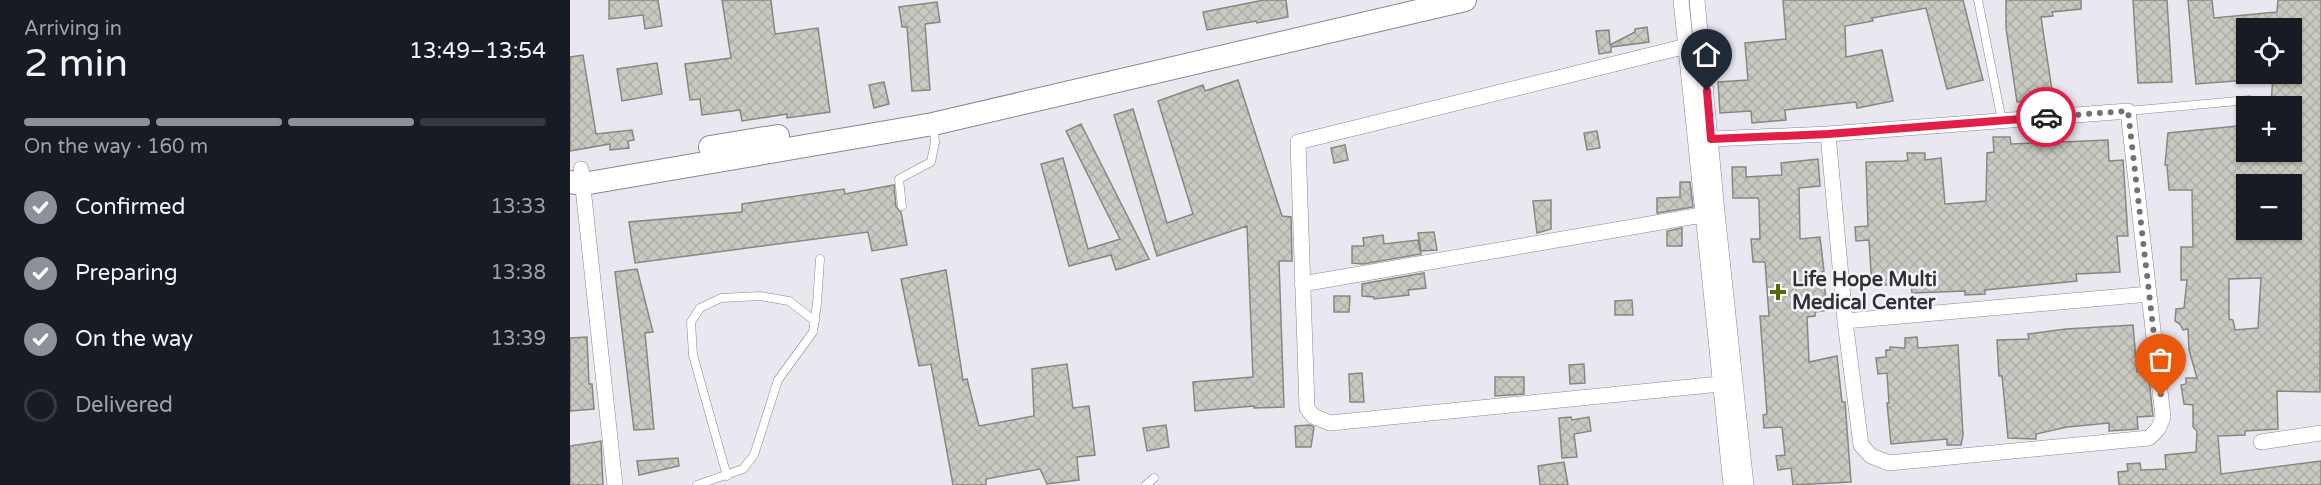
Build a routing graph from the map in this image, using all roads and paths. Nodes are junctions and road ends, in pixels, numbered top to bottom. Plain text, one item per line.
1 (1404, 0) edge
2 (1465, 0) edge
3 (1681, 0) edge
4 (1697, 0) edge
5 (1978, 0) edge
6 (1687, 46) junction
7 (2236, 101) edge
8 (2128, 111) junction
9 (2002, 121) junction
10 (933, 124) junction
11 (1828, 134) junction
12 (1711, 139) junction
13 (576, 176) edge
14 (902, 206) dead end
15 (1702, 215) junction
16 (820, 259) dead end
17 (1302, 284) junction
18 (2149, 294) junction
19 (815, 321) junction
20 (1845, 321) junction
21 (1720, 384) junction
22 (2321, 433) edge
23 (2261, 442) dead end
24 (727, 476) junction
25 (1155, 478) dead end
26 (615, 485) edge
27 (698, 485) edge
28 (1146, 485) edge
29 (1731, 485) edge
30 (1746, 485) edge

1 - 13 main road
2 - 10 main road
3 - 6 street
4 - 12 street
5 - 9 lane
6 - 15 street
6 - 17 street
7 - 8 lane
8 - 9 street
8 - 18 street
9 - 11 street
10 - 13 main road
10 - 14 lane
11 - 12 street
11 - 20 street
12 - 30 street
13 - 26 street
15 - 17 street
15 - 21 street
16 - 19 lane
17 - 21 street
18 - 20 street
18 - 20 street
19 - 24 lane
19 - 24 lane
21 - 29 street
22 - 23 street
24 - 27 lane
25 - 28 lane

